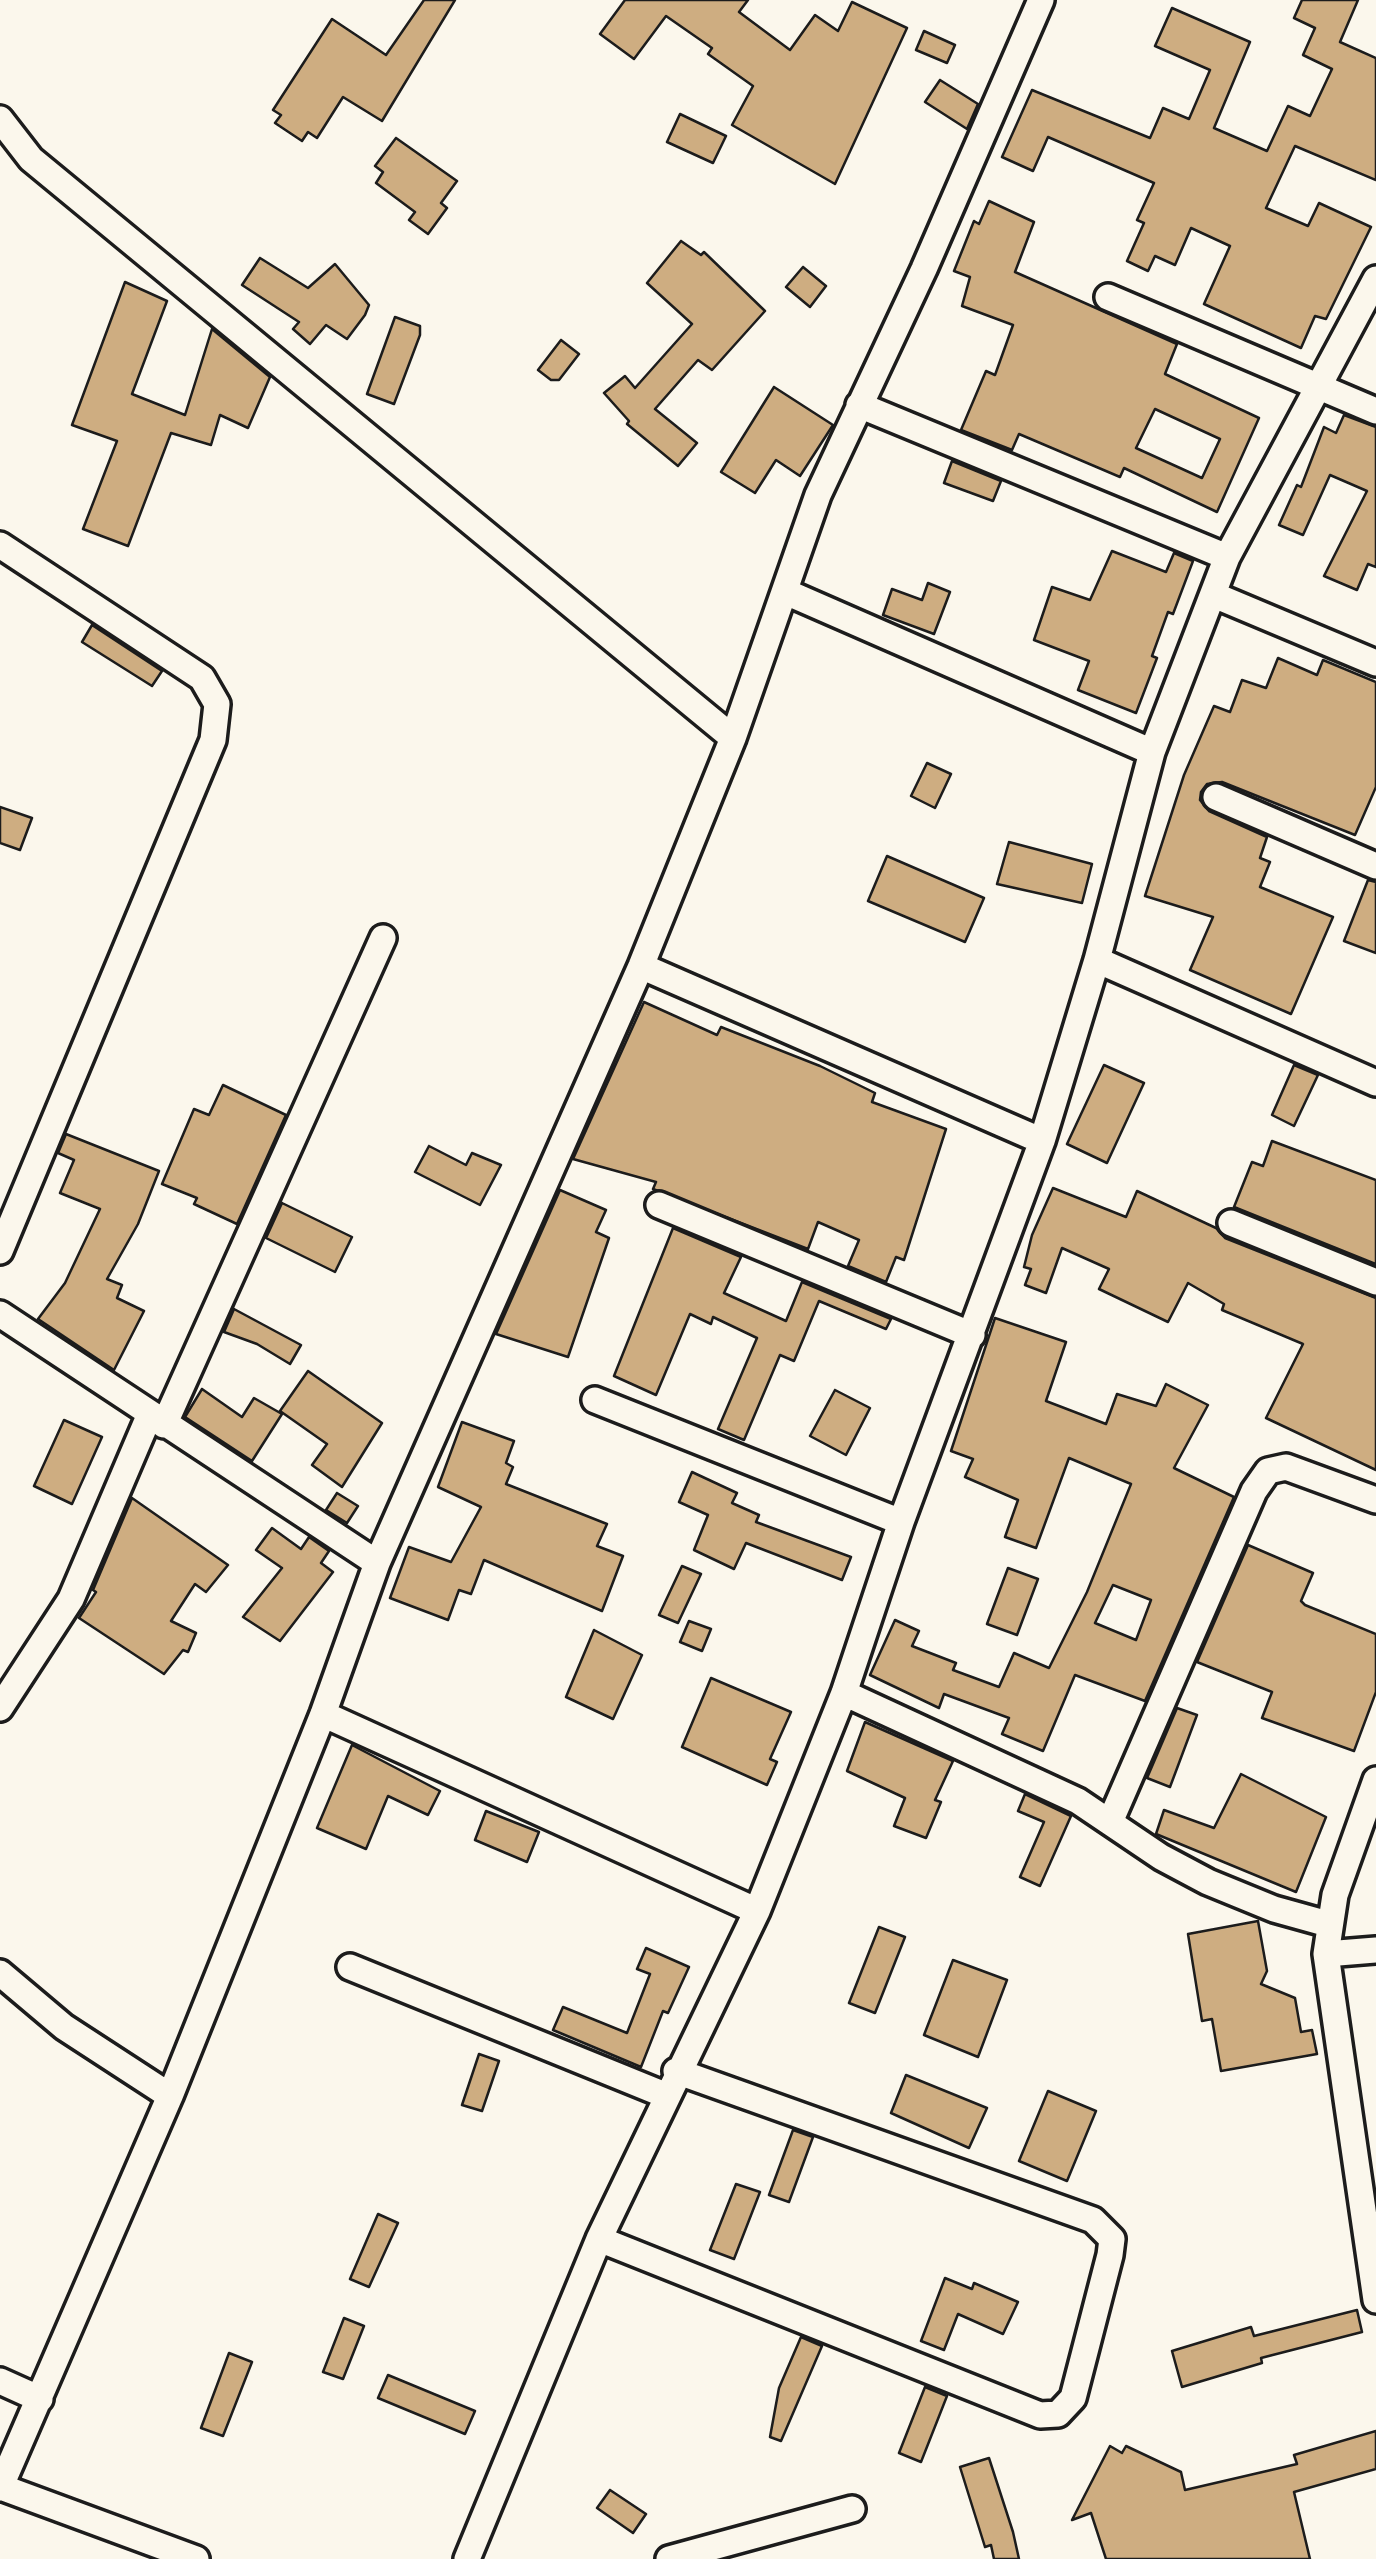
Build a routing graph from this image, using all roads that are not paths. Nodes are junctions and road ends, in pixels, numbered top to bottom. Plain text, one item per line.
1 (1041, 0) edge
2 (0, 119) edge
3 (1376, 278) edge
4 (1108, 298) dead end
5 (1315, 384) junction
6 (859, 406) junction
7 (1376, 411) edge
8 (0, 545) edge
9 (1227, 557) junction
10 (786, 592) junction
11 (1214, 595) junction
12 (1376, 663) edge
13 (734, 738) junction
14 (1152, 752) junction
15 (1216, 798) dead end
16 (1376, 866) edge
17 (382, 938) dead end
18 (1097, 960) junction
19 (640, 966) junction
20 (1376, 1082) edge
21 (1042, 1141) junction
22 (659, 1205) dead end
23 (1231, 1223) dead end
24 (0, 1251) edge
25 (1376, 1282) edge
26 (0, 1314) edge
27 (972, 1335) junction
28 (595, 1400) dead end
29 (157, 1419) junction
30 (1376, 1500) edge
31 (901, 1522) junction
32 (377, 1562) junction
33 (844, 1694) junction
34 (0, 1708) edge
35 (323, 1714) junction
36 (1376, 1780) edge
37 (1110, 1822) junction
38 (757, 1910) junction
39 (1328, 1924) junction
40 (1376, 1950) edge
41 (1326, 1954) junction
42 (350, 1968) dead end
43 (0, 1973) edge
44 (670, 2083) junction
45 (170, 2096) junction
46 (599, 2239) junction
47 (1376, 2300) edge
48 (0, 2382) edge
49 (40, 2400) junction
50 (0, 2487) edge
51 (852, 2509) dead end
52 (196, 2559) edge
53 (467, 2559) edge
54 (670, 2559) edge

1 - 6 street
2 - 13 street
3 - 5 street
4 - 5 street
5 - 7 street
5 - 9 street
6 - 9 street
6 - 10 street
8 - 24 street
9 - 11 street
10 - 13 street
10 - 14 street
11 - 12 street
11 - 14 street
13 - 19 street
14 - 18 street
15 - 16 street
17 - 29 street
18 - 20 street
18 - 21 street
19 - 21 street
19 - 32 street
21 - 27 street
22 - 27 street
23 - 25 street
26 - 29 street
27 - 31 street
28 - 31 street
29 - 32 street
29 - 34 street
30 - 37 street
31 - 33 street
32 - 35 street
33 - 37 street
33 - 38 street
35 - 38 street
35 - 45 street
36 - 39 street
37 - 39 street
38 - 44 street
39 - 41 street
40 - 41 street
41 - 47 street
42 - 44 street
43 - 45 street
44 - 46 street
44 - 46 street
45 - 49 street
46 - 53 street
48 - 49 street
49 - 50 street
50 - 52 street
51 - 54 street

